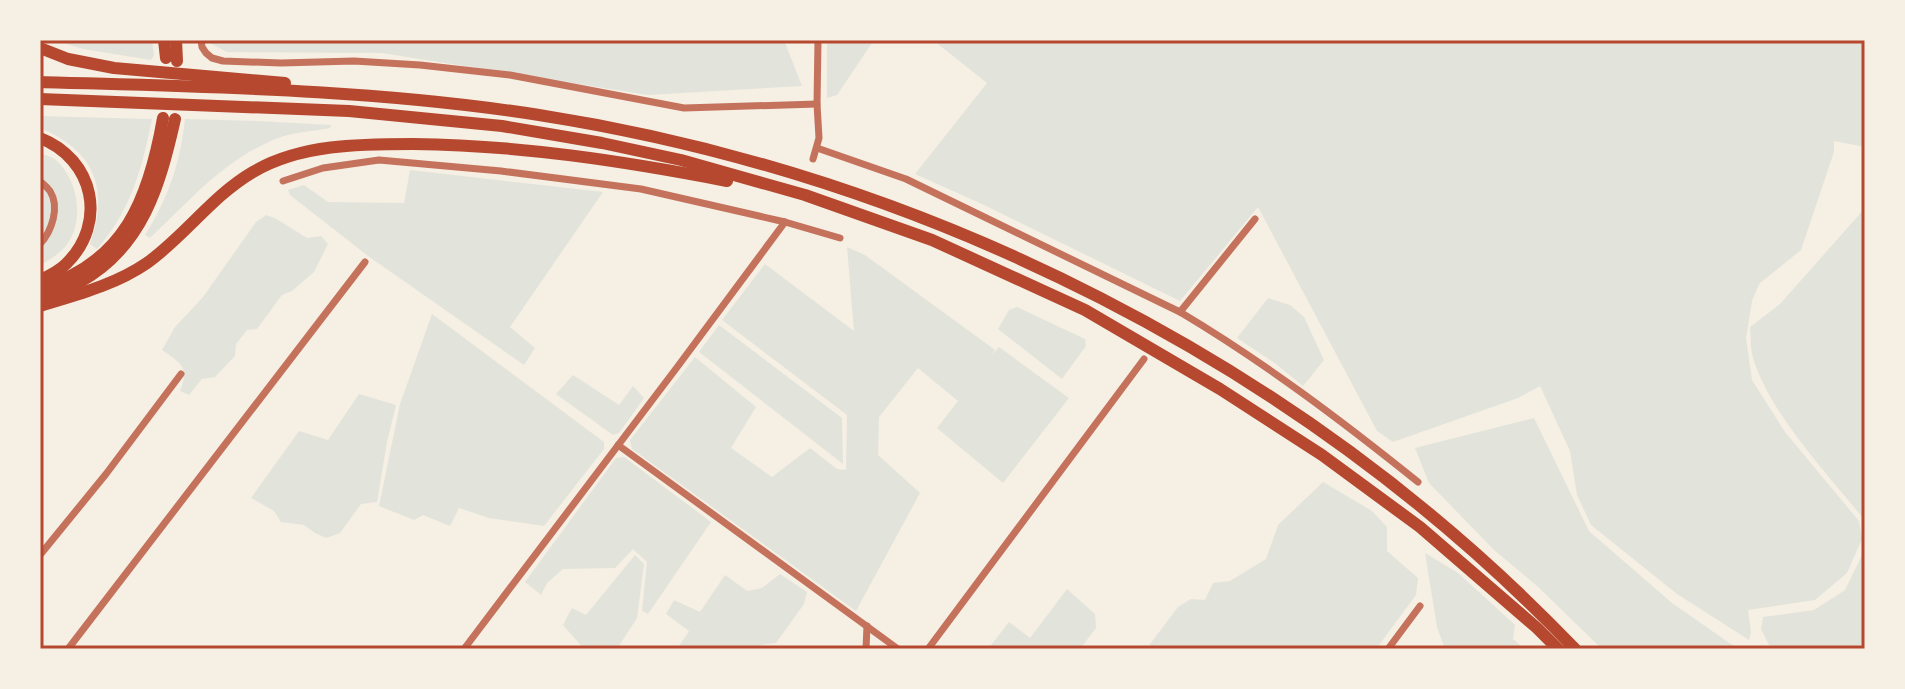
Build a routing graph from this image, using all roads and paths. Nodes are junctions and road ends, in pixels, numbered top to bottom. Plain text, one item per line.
1 (164, 40) edge
2 (176, 40) edge
3 (201, 40) edge
4 (818, 40) edge
5 (40, 48) edge
6 (40, 82) edge
7 (369, 96) junction
8 (40, 99) edge
9 (817, 104) junction
10 (40, 138) edge
11 (817, 148) junction
12 (813, 159) dead end
13 (40, 181) edge
14 (283, 181) dead end
15 (805, 195) junction
16 (1255, 219) dead end
17 (785, 222) junction
18 (840, 238) dead end
19 (40, 244) edge
20 (365, 262) dead end
21 (40, 280) edge
22 (40, 288) edge
23 (40, 299) edge
24 (40, 306) edge
25 (1180, 312) junction
26 (1144, 359) dead end
27 (181, 374) dead end
28 (618, 445) junction
29 (1418, 482) dead end
30 (40, 555) edge
31 (1420, 606) dead end
32 (867, 626) junction
33 (68, 649) edge
34 (464, 649) edge
35 (866, 649) edge
36 (898, 649) edge
37 (928, 649) edge
38 (1388, 649) edge
39 (1558, 649) edge
40 (1575, 649) edge

1 - 2 highway
3 - 9 street
4 - 9 street
5 - 7 highway
6 - 7 highway
7 - 40 highway
8 - 15 highway
9 - 11 street
10 - 21 highway
11 - 12 street
11 - 25 street
13 - 19 street
14 - 17 street
15 - 24 highway
15 - 39 highway
16 - 25 street
17 - 18 street
17 - 28 street
20 - 33 street
22 - 23 highway
25 - 29 street
26 - 37 street
27 - 30 street
28 - 32 street
28 - 34 street
31 - 38 street
32 - 35 street
32 - 36 street

